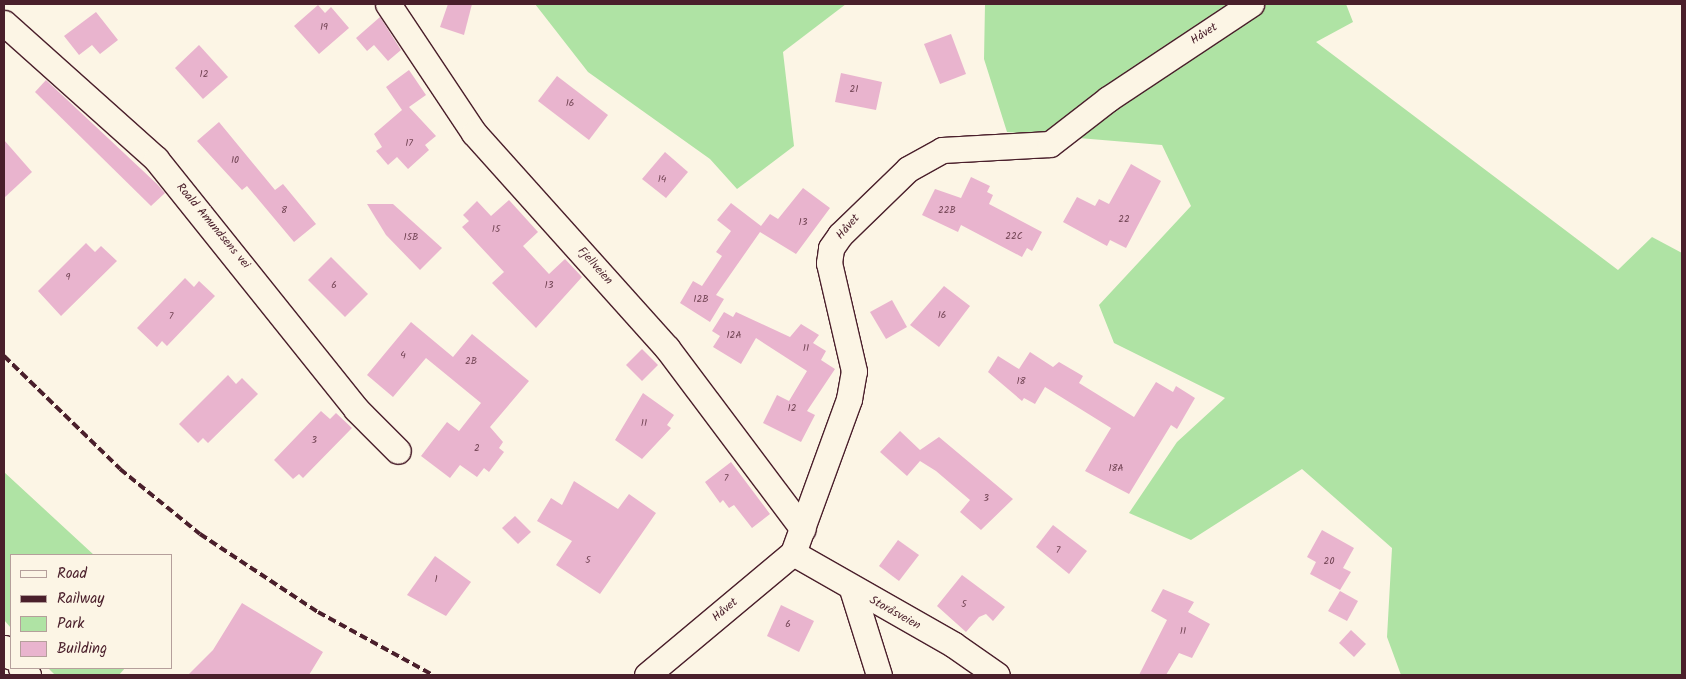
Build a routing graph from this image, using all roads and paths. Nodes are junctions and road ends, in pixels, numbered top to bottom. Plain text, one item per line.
1 (388, 4) edge
2 (1251, 4) edge
3 (4, 23) edge
4 (398, 451) dead end
5 (803, 528) junction
6 (793, 552) junction
7 (852, 589) junction
8 (647, 675) edge
9 (879, 675) edge
10 (997, 675) edge

1 - 5 street, Fjellveien
2 - 5 street, Håvet
3 - 4 street, Roald Amundsens vei
5 - 6 street, Håvet
6 - 7 street, Storåsveien
6 - 8 street, Håvet
7 - 9 street
7 - 10 street, Storåsveien

